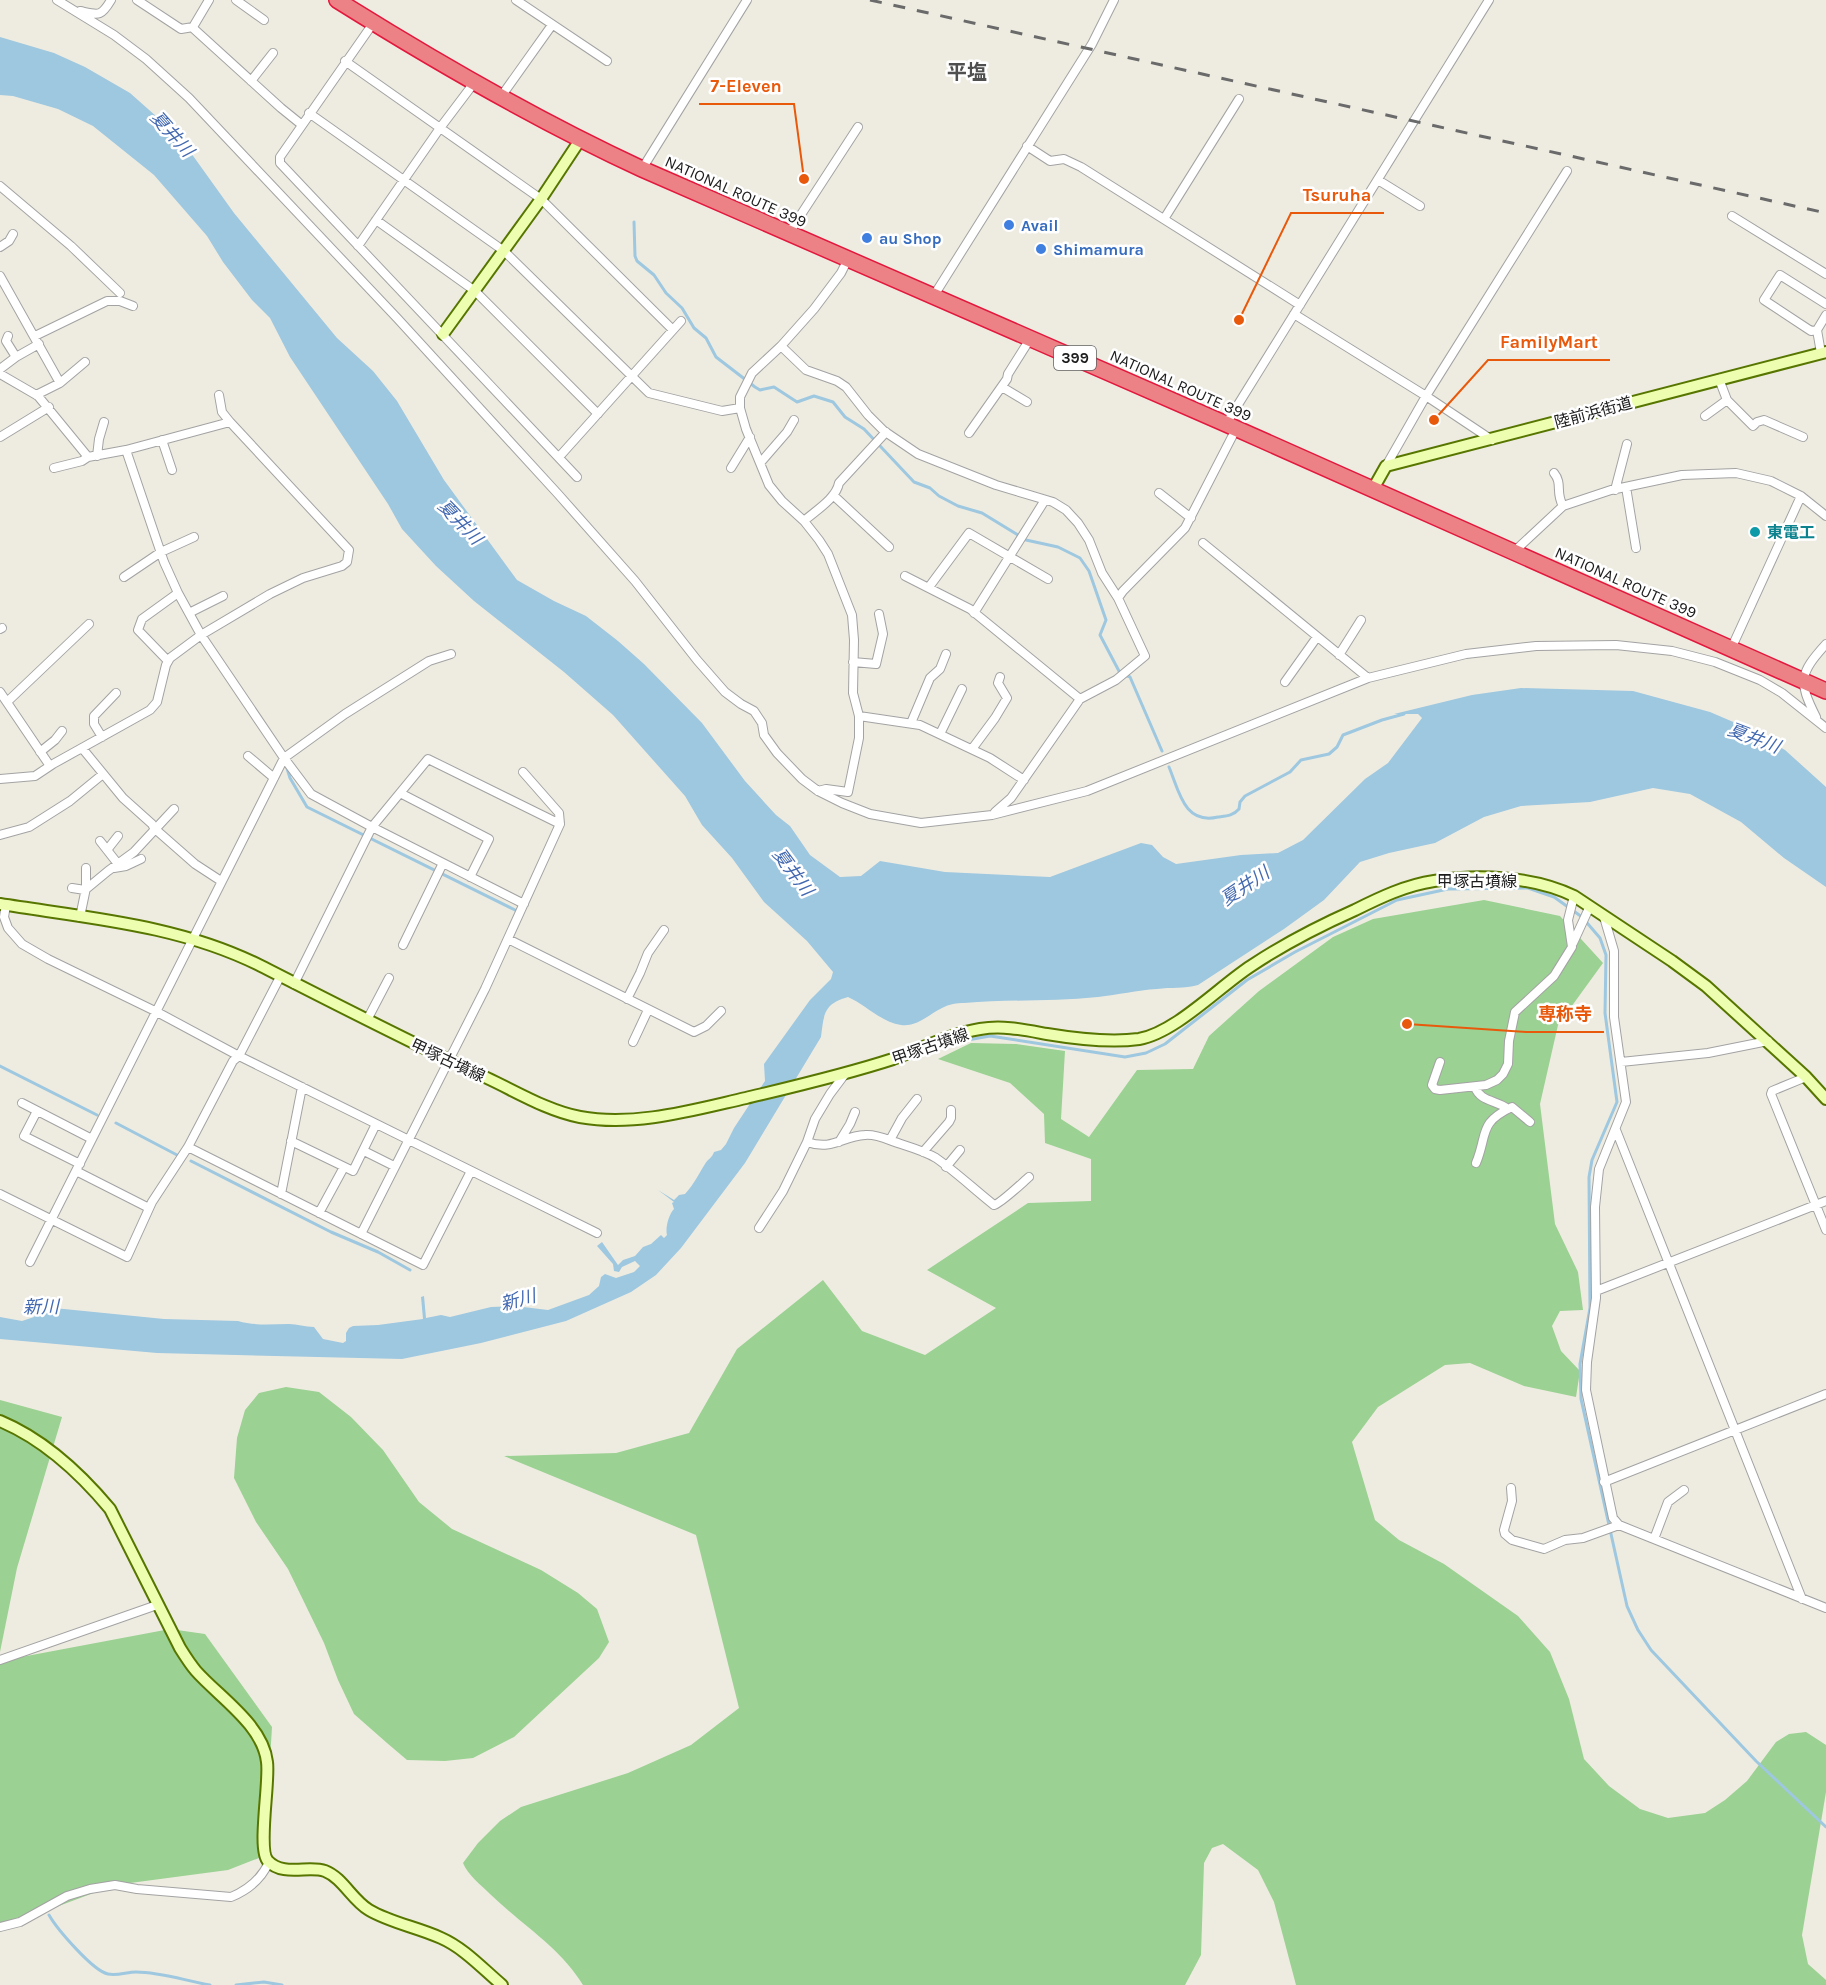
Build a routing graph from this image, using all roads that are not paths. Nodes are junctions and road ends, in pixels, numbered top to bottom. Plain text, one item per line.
1 (57, 0) edge
2 (111, 0) edge
3 (209, 0) edge
4 (236, 0) edge
5 (516, 0) edge
6 (747, 0) edge
7 (1114, 0) edge
8 (1489, 0) edge
9 (143, 1) edge
10 (341, 1) edge
11 (78, 13) junction
12 (264, 20) dead end
13 (374, 22) junction
14 (552, 25) junction
15 (193, 27) junction
16 (273, 53) dead end
17 (345, 61) junction
18 (607, 61) dead end
19 (251, 81) junction
20 (474, 83) junction
21 (501, 98) junction
22 (1239, 99) dead end
23 (309, 113) junction
24 (302, 125) junction
25 (858, 127) dead end
26 (440, 128) junction
27 (580, 140) junction
28 (1027, 146) junction
29 (642, 169) junction
30 (1567, 171) dead end
31 (403, 180) junction
32 (1378, 180) junction
33 (0, 186) edge
34 (541, 199) junction
35 (1419, 206) dead end
36 (1732, 216) dead end
37 (1164, 219) junction
38 (376, 220) junction
39 (789, 233) junction
40 (13, 234) dead end
41 (358, 246) junction
42 (0, 247) edge
43 (504, 251) junction
44 (848, 259) junction
45 (1826, 274) edge
46 (0, 276) edge
47 (3, 289) edge
48 (475, 291) junction
49 (120, 293) dead end
50 (933, 297) junction
51 (1825, 300) edge
52 (1300, 305) junction
53 (133, 306) dead end
54 (1294, 314) junction
55 (1826, 315) edge
56 (681, 321) dead end
57 (673, 330) junction
58 (1817, 330) junction
59 (444, 334) junction
60 (8, 336) dead end
61 (1030, 339) junction
62 (37, 340) junction
63 (781, 346) junction
64 (1823, 352) edge
65 (16, 357) junction
66 (85, 362) dead end
67 (0, 369) edge
68 (0, 374) edge
69 (631, 376) junction
70 (1719, 379) junction
71 (60, 382) junction
72 (1002, 387) junction
73 (36, 395) junction
74 (219, 395) dead end
75 (1426, 396) junction
76 (1727, 400) junction
77 (1027, 402) dead end
78 (49, 407) junction
79 (740, 408) junction
80 (598, 414) junction
81 (1705, 416) dead end
82 (794, 420) dead end
83 (104, 422) dead end
84 (230, 422) junction
85 (1231, 426) junction
86 (886, 432) junction
87 (969, 433) dead end
88 (0, 437) edge
89 (750, 437) junction
90 (1803, 437) dead end
91 (162, 440) junction
92 (1492, 440) junction
93 (1627, 444) dead end
94 (126, 450) junction
95 (98, 456) junction
96 (88, 458) junction
97 (559, 458) junction
98 (761, 462) junction
99 (1386, 466) junction
100 (54, 468) dead end
101 (731, 468) dead end
102 (172, 470) dead end
103 (1554, 474) dead end
104 (577, 477) dead end
105 (1626, 487) junction
106 (1373, 489) junction
107 (1615, 490) junction
108 (1159, 493) dead end
109 (833, 495) junction
110 (1801, 496) junction
111 (1045, 500) junction
112 (1563, 506) junction
113 (1826, 516) edge
114 (1191, 518) junction
115 (804, 521) junction
116 (194, 537) dead end
117 (1203, 543) dead end
118 (889, 548) dead end
119 (1636, 548) dead end
120 (161, 552) junction
121 (1515, 554) junction
122 (1010, 557) junction
123 (905, 576) dead end
124 (124, 577) dead end
125 (1048, 579) dead end
126 (929, 587) junction
127 (178, 593) junction
128 (223, 596) dead end
129 (1118, 598) junction
130 (189, 613) junction
131 (974, 613) junction
132 (879, 614) dead end
133 (1361, 620) dead end
134 (89, 624) dead end
135 (201, 635) junction
136 (1317, 637) junction
137 (1826, 644) edge
138 (1731, 648) junction
139 (451, 654) dead end
140 (945, 654) dead end
141 (1339, 655) junction
142 (168, 661) junction
143 (853, 662) junction
144 (1000, 677) dead end
145 (1368, 678) junction
146 (1803, 680) junction
147 (1285, 682) dead end
148 (962, 689) dead end
149 (1826, 691) edge
150 (0, 692) edge
151 (116, 693) dead end
152 (1080, 699) junction
153 (7, 702) junction
154 (859, 716) junction
155 (1817, 720) junction
156 (911, 723) junction
157 (1826, 728) edge
158 (62, 731) dead end
159 (940, 734) junction
160 (102, 737) junction
161 (82, 748) junction
162 (972, 749) junction
163 (40, 752) junction
164 (248, 756) dead end
165 (284, 758) junction
166 (50, 766) junction
167 (524, 772) dead end
168 (102, 774) junction
169 (274, 778) junction
170 (0, 779) edge
171 (1024, 780) junction
172 (818, 791) junction
173 (400, 794) junction
174 (174, 809) dead end
175 (992, 815) junction
176 (560, 825) junction
177 (372, 827) junction
178 (154, 828) junction
179 (0, 836) edge
180 (118, 836) dead end
181 (100, 841) dead end
182 (107, 849) junction
183 (141, 859) dead end
184 (443, 863) junction
185 (115, 866) junction
186 (86, 868) dead end
187 (470, 877) junction
188 (221, 881) junction
189 (72, 888) dead end
190 (86, 890) junction
191 (1573, 900) junction
192 (3, 904) edge
193 (524, 904) junction
194 (1589, 910) junction
195 (1604, 915) junction
196 (80, 917) junction
197 (2, 919) edge
198 (664, 930) dead end
199 (193, 939) junction
200 (508, 939) junction
201 (1573, 943) junction
202 (403, 945) dead end
203 (280, 977) junction
204 (389, 978) dead end
205 (294, 984) junction
206 (627, 999) junction
207 (648, 1010) junction
208 (721, 1011) dead end
209 (157, 1012) junction
210 (367, 1020) junction
211 (1768, 1041) junction
212 (633, 1042) dead end
213 (239, 1056) junction
214 (449, 1060) junction
215 (1440, 1062) dead end
216 (1622, 1062) junction
217 (845, 1074) junction
218 (1806, 1077) junction
219 (302, 1087) junction
220 (1475, 1087) junction
221 (917, 1099) dead end
222 (1826, 1099) edge
223 (22, 1103) dead end
224 (1508, 1109) junction
225 (951, 1110) dead end
226 (37, 1111) junction
227 (855, 1112) dead end
228 (1530, 1122) dead end
229 (376, 1124) junction
230 (1616, 1130) junction
231 (92, 1139) junction
232 (408, 1139) junction
233 (890, 1140) junction
234 (291, 1141) junction
235 (807, 1142) junction
236 (838, 1143) junction
237 (188, 1147) junction
238 (364, 1150) junction
239 (960, 1150) dead end
240 (923, 1152) junction
241 (1476, 1163) dead end
242 (394, 1166) junction
243 (78, 1167) junction
244 (344, 1167) junction
245 (946, 1167) junction
246 (471, 1171) junction
247 (1029, 1177) dead end
248 (0, 1194) edge
249 (281, 1194) junction
250 (1826, 1201) edge
251 (1816, 1205) junction
252 (148, 1208) junction
253 (320, 1213) junction
254 (52, 1219) junction
255 (759, 1228) dead end
256 (1826, 1230) edge
257 (597, 1233) dead end
258 (361, 1234) junction
259 (30, 1262) dead end
260 (1668, 1262) junction
261 (1596, 1291) junction
262 (1826, 1394) edge
263 (0, 1421) edge
264 (1735, 1429) junction
265 (1604, 1482) junction
266 (1511, 1488) dead end
267 (1684, 1490) dead end
268 (1614, 1527) junction
269 (1654, 1539) junction
270 (1802, 1599) junction
271 (157, 1605) junction
272 (1826, 1608) edge
273 (0, 1660) edge
274 (269, 1862) junction
275 (0, 1927) edge
276 (502, 1985) edge

1 - 11 street
2 - 11 street
3 - 15 street
4 - 12 street
5 - 14 street
6 - 29 street
7 - 28 street
8 - 32 street
9 - 15 street
10 - 13 highway, NATIONAL ROUTE 399 / 399
11 - 172 street
13 - 17 street
13 - 20 highway, NATIONAL ROUTE 399 / 399
14 - 18 street
14 - 21 street
15 - 19 street
16 - 19 street
17 - 23 street
17 - 26 street
19 - 24 street
20 - 21 highway, NATIONAL ROUTE 399 / 399
20 - 26 street
21 - 27 highway, NATIONAL ROUTE 399 / 399
22 - 37 street
23 - 24 street
23 - 31 street
24 - 41 street
25 - 39 street
26 - 31 street
26 - 34 street
27 - 29 highway, NATIONAL ROUTE 399 / 399
27 - 34 main road
28 - 37 street
28 - 50 street
29 - 39 highway, NATIONAL ROUTE 399 / 399
30 - 75 street
31 - 38 street
31 - 43 street
32 - 35 street
32 - 52 street
33 - 49 street
34 - 43 main road
34 - 57 street
36 - 45 street
37 - 52 street
38 - 41 street
38 - 48 street
39 - 44 highway, NATIONAL ROUTE 399 / 399
40 - 42 street
41 - 59 street
43 - 48 main road
43 - 69 street
44 - 50 highway, NATIONAL ROUTE 399 / 399
44 - 63 street
46 - 47 street
47 - 62 street
48 - 59 main road
48 - 80 street
50 - 61 highway, NATIONAL ROUTE 399 / 399
51 - 58 street
52 - 54 street
53 - 62 street
54 - 75 street
54 - 85 street
55 - 58 street
56 - 57 street
57 - 69 street
58 - 64 street
59 - 97 street
60 - 65 street
61 - 72 street
61 - 85 highway, NATIONAL ROUTE 399 / 399
62 - 65 street
62 - 71 street
63 - 79 street
63 - 86 street
64 - 70 main road, 陸前浜街道
65 - 67 street
66 - 71 street
68 - 73 street
69 - 79 street
69 - 80 street
70 - 76 street
70 - 92 main road, 陸前浜街道
71 - 73 street
72 - 77 street
72 - 87 street
73 - 78 street
74 - 84 street
75 - 92 street
75 - 99 street
76 - 81 street
76 - 90 street
78 - 88 street
78 - 96 street
79 - 89 street
80 - 97 street
82 - 98 street
83 - 95 street
84 - 91 street
84 - 135 street
85 - 106 highway, NATIONAL ROUTE 399 / 399
85 - 114 street
86 - 109 street
86 - 111 street
89 - 98 street
89 - 101 street
91 - 94 street
91 - 102 street
92 - 99 main road, 陸前浜街道
93 - 107 street
94 - 95 street
94 - 120 street
95 - 96 street
96 - 100 street
97 - 104 street
98 - 115 street
99 - 106 main road
103 - 112 street
105 - 107 street
105 - 110 street
105 - 119 street
106 - 121 highway, NATIONAL ROUTE 399 / 399
107 - 112 street
108 - 114 street
109 - 115 street
109 - 118 street
110 - 113 street
110 - 138 street
111 - 122 street
111 - 129 street
112 - 121 street
114 - 129 street
115 - 143 street
116 - 120 street
117 - 136 street
120 - 124 street
120 - 127 street
121 - 138 highway, NATIONAL ROUTE 399 / 399
122 - 125 street
122 - 126 street
122 - 131 street
123 - 126 street
126 - 131 street
127 - 130 street
127 - 142 street
128 - 130 street
129 - 152 street
130 - 135 street
131 - 152 street
132 - 143 street
133 - 141 street
134 - 153 street
135 - 142 street
135 - 165 street
136 - 141 street
136 - 147 street
137 - 146 street
138 - 146 highway, NATIONAL ROUTE 399 / 399
139 - 165 street
140 - 156 street
141 - 145 street
142 - 160 street
143 - 154 street
144 - 162 street
145 - 155 street
145 - 175 street
146 - 149 highway, NATIONAL ROUTE 399 / 399
146 - 155 street
148 - 159 street
150 - 153 street
151 - 160 street
152 - 171 street
153 - 163 street
154 - 156 street
154 - 172 street
155 - 157 street
156 - 159 street
158 - 163 street
159 - 162 street
160 - 161 street
161 - 166 street
161 - 168 street
162 - 171 street
163 - 166 street
164 - 169 street
165 - 169 street
165 - 177 street
166 - 170 street
167 - 176 street
168 - 178 street
168 - 179 street
169 - 188 street
171 - 175 street
172 - 175 street
173 - 176 street
173 - 177 street
173 - 187 street
174 - 178 street
176 - 193 street
177 - 184 street
177 - 205 street
178 - 185 street
178 - 188 street
180 - 182 street
181 - 182 street
182 - 185 street
183 - 185 street
184 - 187 street
184 - 202 street
185 - 190 street
186 - 190 street
187 - 193 street
188 - 199 street
189 - 190 street
190 - 196 street
191 - 194 main road, 甲塚古墳線
191 - 201 street
191 - 217 main road, 甲塚古墳線
192 - 196 main road, 甲塚古墳線
192 - 197 street
193 - 200 street
194 - 195 main road, 甲塚古墳線
194 - 201 street
195 - 211 main road, 甲塚古墳線
195 - 216 street
196 - 199 main road, 甲塚古墳線
197 - 209 street
198 - 206 street
199 - 203 main road, 甲塚古墳線
199 - 209 street
200 - 206 street
200 - 214 street
201 - 220 street
203 - 205 main road, 甲塚古墳線
203 - 213 street
204 - 210 street
205 - 210 main road, 甲塚古墳線
206 - 207 street
207 - 208 street
207 - 212 street
209 - 213 street
209 - 231 street
210 - 214 main road, 甲塚古墳線
211 - 216 street
211 - 218 main road, 甲塚古墳線
213 - 219 street
213 - 237 street
214 - 217 main road, 甲塚古墳線
214 - 232 street
215 - 220 street
216 - 230 street
217 - 235 street
218 - 222 main road, 甲塚古墳線
218 - 251 street
219 - 229 street
219 - 234 street
220 - 224 street
221 - 233 street
223 - 226 street
224 - 228 street
224 - 241 street
225 - 240 street
226 - 231 street
226 - 243 street
227 - 236 street
229 - 232 street
229 - 238 street
230 - 260 street
230 - 261 street
231 - 243 street
232 - 242 street
232 - 246 street
233 - 236 street
233 - 240 street
234 - 244 street
234 - 249 street
235 - 236 street
235 - 255 street
237 - 249 street
237 - 252 street
238 - 242 street
238 - 244 street
239 - 245 street
240 - 245 street
242 - 258 street
243 - 252 street
243 - 254 street
244 - 253 street
245 - 247 street
246 - 257 street
246 - 258 street
248 - 254 street
249 - 253 street
250 - 251 street
251 - 256 street
251 - 260 street
252 - 254 street
253 - 258 street
254 - 259 street
260 - 261 street
260 - 264 street
261 - 265 street
262 - 264 street
263 - 271 main road
264 - 265 street
264 - 270 street
265 - 268 street
266 - 268 street
267 - 269 street
268 - 269 street
269 - 270 street
270 - 272 street
271 - 273 street
271 - 274 main road
274 - 275 street
274 - 276 main road

